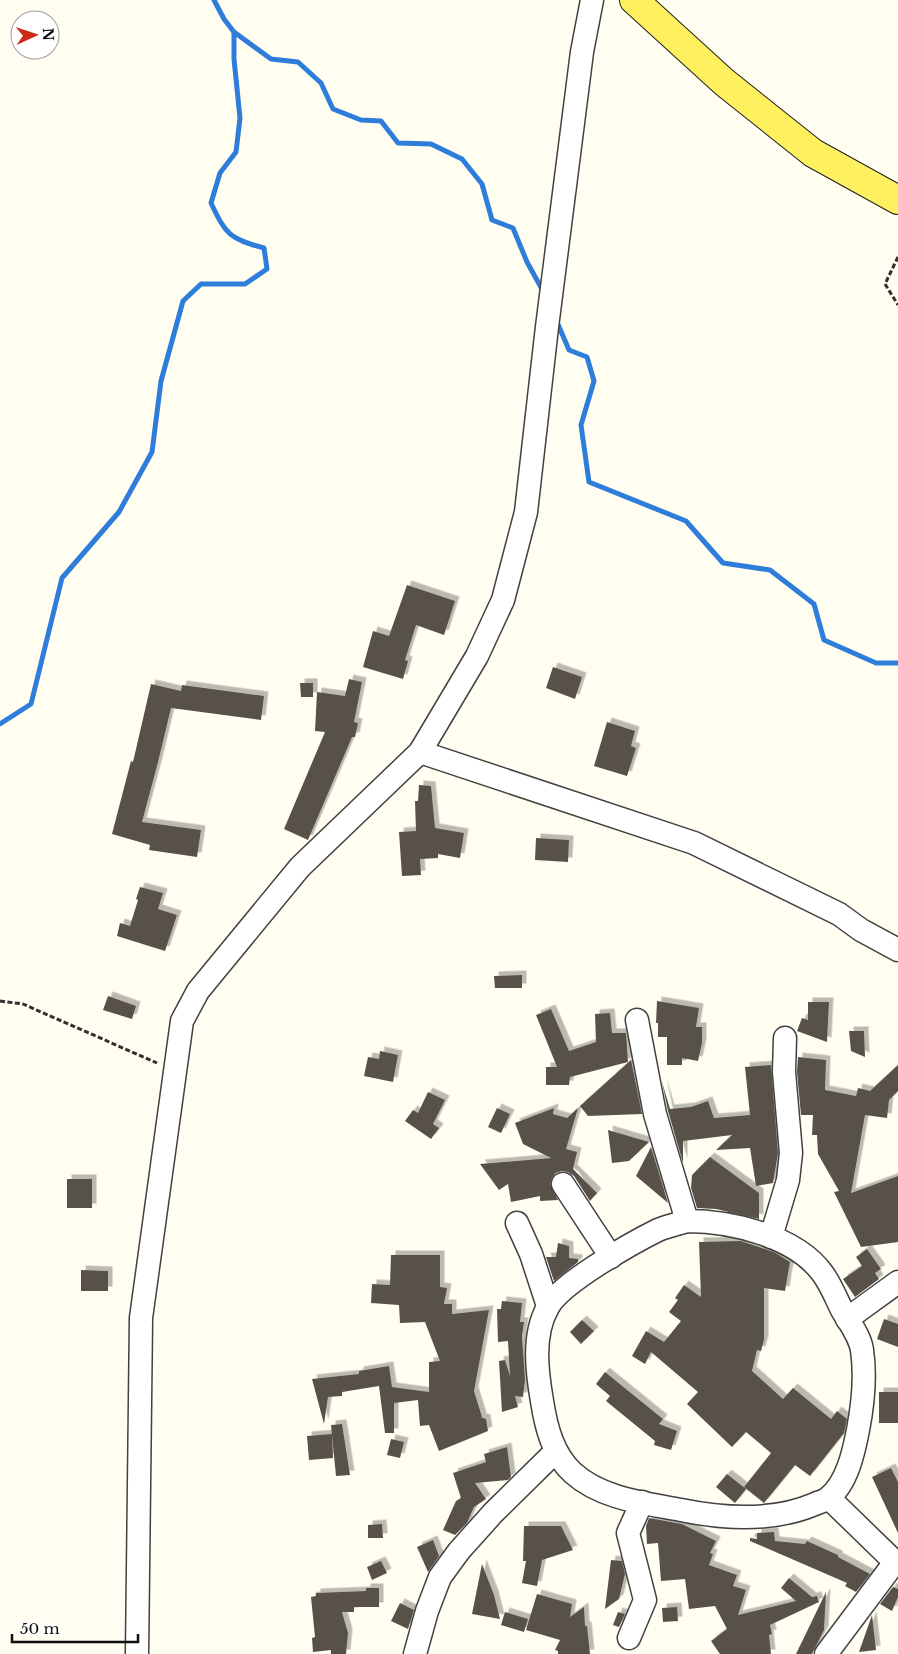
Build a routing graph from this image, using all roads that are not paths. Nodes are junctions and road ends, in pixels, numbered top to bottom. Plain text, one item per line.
1 (592, 0) edge
2 (634, 0) edge
3 (898, 200) edge
4 (420, 752) junction
5 (898, 950) edge
6 (637, 1020) dead end
7 (785, 1038) dead end
8 (563, 1184) dead end
9 (687, 1221) junction
10 (517, 1223) dead end
11 (771, 1237) junction
12 (611, 1257) junction
13 (898, 1282) edge
14 (548, 1306) junction
15 (847, 1319) junction
16 (556, 1451) junction
17 (829, 1498) junction
18 (642, 1502) junction
19 (896, 1564) edge
20 (629, 1638) dead end
21 (137, 1654) edge
22 (415, 1654) edge
23 (826, 1654) edge

1 - 4 street
2 - 3 main road
4 - 5 street
4 - 21 street
6 - 9 street
7 - 11 street
8 - 12 street
9 - 11 street
9 - 12 street
10 - 14 street
11 - 15 street
12 - 14 street
13 - 15 street
14 - 16 street
15 - 17 street
16 - 18 street
16 - 22 street
17 - 18 street
17 - 19 street
18 - 20 street
19 - 23 street

